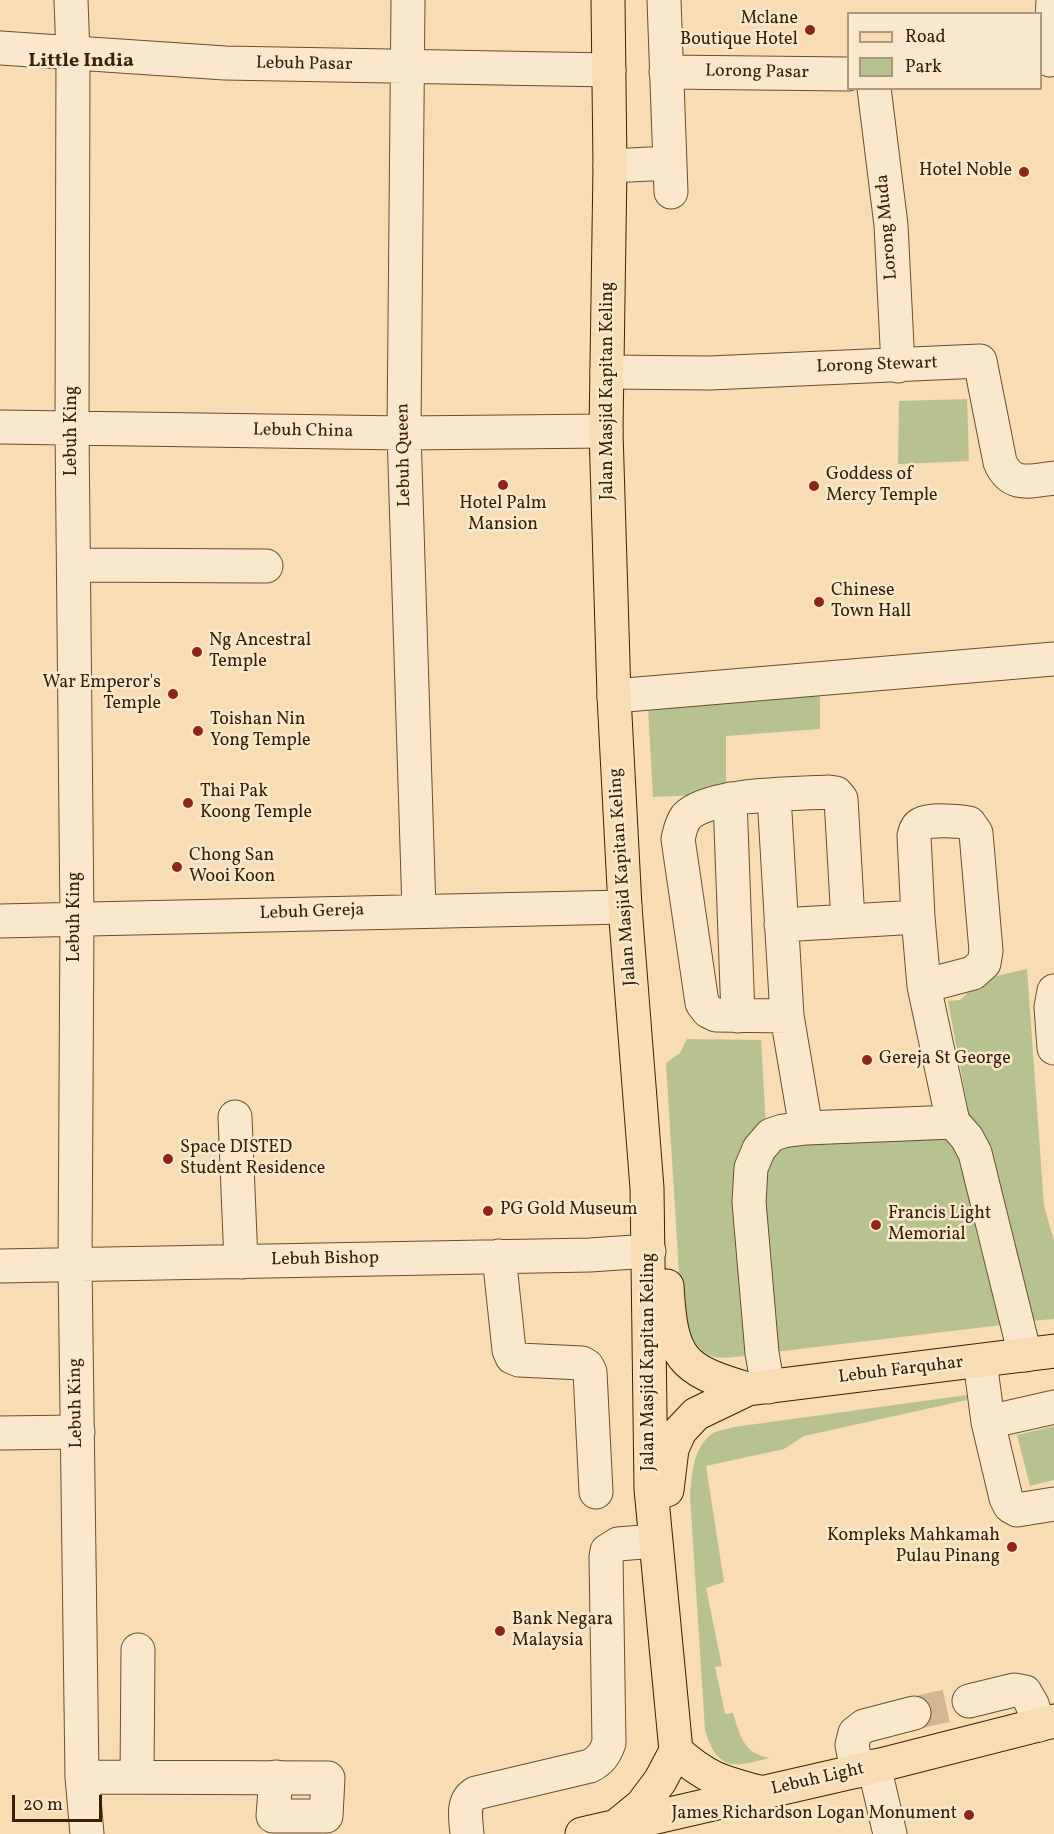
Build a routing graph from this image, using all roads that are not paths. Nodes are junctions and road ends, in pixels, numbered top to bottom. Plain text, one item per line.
1 (71, 0) edge
2 (408, 0) edge
3 (608, 0) edge
4 (664, 0) edge
5 (1053, 0) edge
6 (0, 48) edge
7 (73, 54) junction
8 (1048, 60) edge
9 (407, 67) junction
10 (609, 70) junction
11 (666, 72) junction
12 (847, 74) edge
13 (874, 90) edge
14 (610, 166) junction
15 (898, 366) junction
16 (608, 372) junction
17 (0, 427) edge
18 (72, 429) junction
19 (606, 431) junction
20 (404, 433) junction
21 (1054, 478) edge
22 (74, 565) junction
23 (266, 566) dead end
24 (1054, 659) edge
25 (614, 696) junction
26 (774, 796) junction
27 (730, 799) junction
28 (625, 907) junction
29 (419, 910) junction
30 (918, 917) junction
31 (76, 920) junction
32 (0, 921) edge
33 (848, 921) junction
34 (782, 926) junction
35 (924, 986) junction
36 (1054, 991) edge
37 (738, 1016) junction
38 (787, 1016) junction
39 (1054, 1048) edge
40 (235, 1117) dead end
41 (953, 1122) junction
42 (806, 1128) junction
43 (649, 1251) junction
44 (500, 1256) junction
45 (241, 1262) junction
46 (75, 1265) junction
47 (0, 1266) edge
48 (1040, 1353) edge
49 (980, 1361) junction
50 (758, 1388) junction
51 (1054, 1407) edge
52 (988, 1422) junction
53 (78, 1432) junction
54 (0, 1433) edge
55 (596, 1492) dead end
56 (1054, 1504) edge
57 (655, 1536) junction
58 (138, 1650) dead end
59 (969, 1701) tunnel mouth
60 (914, 1713) tunnel mouth
61 (1046, 1723) edge
62 (676, 1751) junction
63 (865, 1769) junction
64 (82, 1777) junction
65 (137, 1777) junction
66 (276, 1777) dead end
67 (764, 1793) junction
68 (615, 1827) junction
69 (87, 1834) edge
70 (466, 1834) edge
71 (582, 1834) edge
72 (890, 1834) edge

1 - 7 street, Lebuh King
2 - 9 street, Lebuh Queen
3 - 10 main road, Jalan Masjid Kapitan Keling
4 - 11 street
5 - 8 street
6 - 7 street, Lebuh Pasar
7 - 9 street, Lebuh Pasar
7 - 18 street, Lebuh King
9 - 10 street, Lebuh Pasar
9 - 20 street, Lebuh Queen
10 - 14 main road, Jalan Masjid Kapitan Keling
11 - 12 street, Lorong Pasar
11 - 14 street
13 - 15 street, Lorong Muda
14 - 16 main road, Jalan Masjid Kapitan Keling
15 - 16 street, Lorong Stewart
15 - 21 street, Lorong Stewart
16 - 19 main road, Jalan Masjid Kapitan Keling
17 - 18 street, Lebuh China
18 - 20 street, Lebuh China
18 - 22 street, Lebuh King
19 - 20 street, Lebuh China
19 - 25 main road, Jalan Masjid Kapitan Keling
20 - 29 street, Lebuh Queen
22 - 23 street
22 - 31 street, Lebuh King
24 - 25 street
25 - 28 main road, Jalan Masjid Kapitan Keling
26 - 27 street
26 - 33 street
26 - 34 street
27 - 37 street
27 - 37 street
28 - 29 street, Lebuh Gereja
28 - 43 main road, Jalan Masjid Kapitan Keling
29 - 31 street, Lebuh Gereja
30 - 33 street
30 - 35 street
30 - 35 street
31 - 32 street, Lebuh Gereja
31 - 46 street, Lebuh King
33 - 34 street
34 - 38 street
35 - 41 street
36 - 39 street
37 - 38 street
38 - 42 street
40 - 45 street
41 - 42 street
41 - 48 street
42 - 50 street
43 - 44 street, Lebuh Bishop
43 - 50 main road, Lebuh Farquhar
43 - 57 main road, Jalan Masjid Kapitan Keling
44 - 45 street, Lebuh Bishop
44 - 55 street
45 - 46 street, Lebuh Bishop
46 - 47 street, Lebuh Bishop
46 - 53 street, Lebuh King
48 - 49 main road, Lebuh Farquhar
49 - 50 main road, Lebuh Farquhar
49 - 52 street
50 - 57 main road, Lebuh Farquhar
51 - 52 street
52 - 56 street
53 - 54 street
53 - 64 street, Lebuh King
57 - 62 main road, Jalan Masjid Kapitan Keling
57 - 70 street
58 - 65 street
59 - 61 street
60 - 63 street
61 - 63 main road, Lebuh Light
62 - 67 main road
62 - 68 main road
63 - 67 main road, Lebuh Light
63 - 72 street
64 - 65 street
64 - 69 street, Lebuh King
65 - 66 street
67 - 68 main road, Lebuh Light
68 - 71 main road, Lebuh Light

